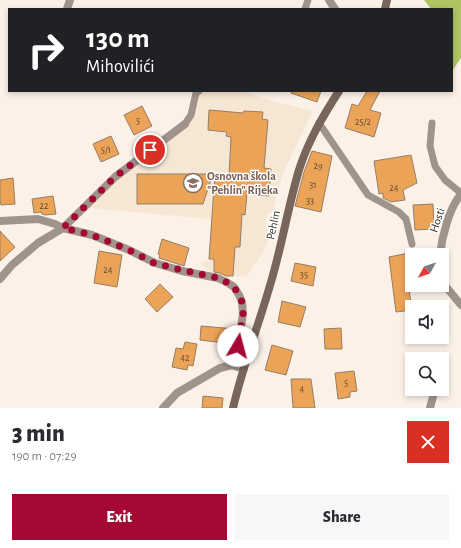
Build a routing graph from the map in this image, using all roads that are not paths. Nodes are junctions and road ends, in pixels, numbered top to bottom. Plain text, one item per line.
1 (198, 92) edge
2 (338, 92) edge
3 (432, 123) dead end
4 (185, 124) joint
5 (319, 124) junction
6 (461, 193) edge
7 (0, 221) edge
8 (63, 228) junction
9 (412, 244) dead end
10 (441, 248) edge
11 (0, 279) edge
12 (449, 290) edge
13 (461, 305) edge
14 (232, 365) junction
15 (244, 369) junction
16 (433, 396) edge
17 (163, 408) edge
18 (233, 408) edge
19 (430, 408) edge

1 - 4 lane
2 - 5 main road, Pehlin
3 - 6 lane
4 - 8 street
5 - 9 lane
5 - 15 main road, Pehlin
6 - 10 street, Hosti
7 - 8 street
8 - 11 street
8 - 14 street
12 - 13 street
14 - 15 street
14 - 17 street
15 - 18 main road, Pehlin
16 - 19 street

